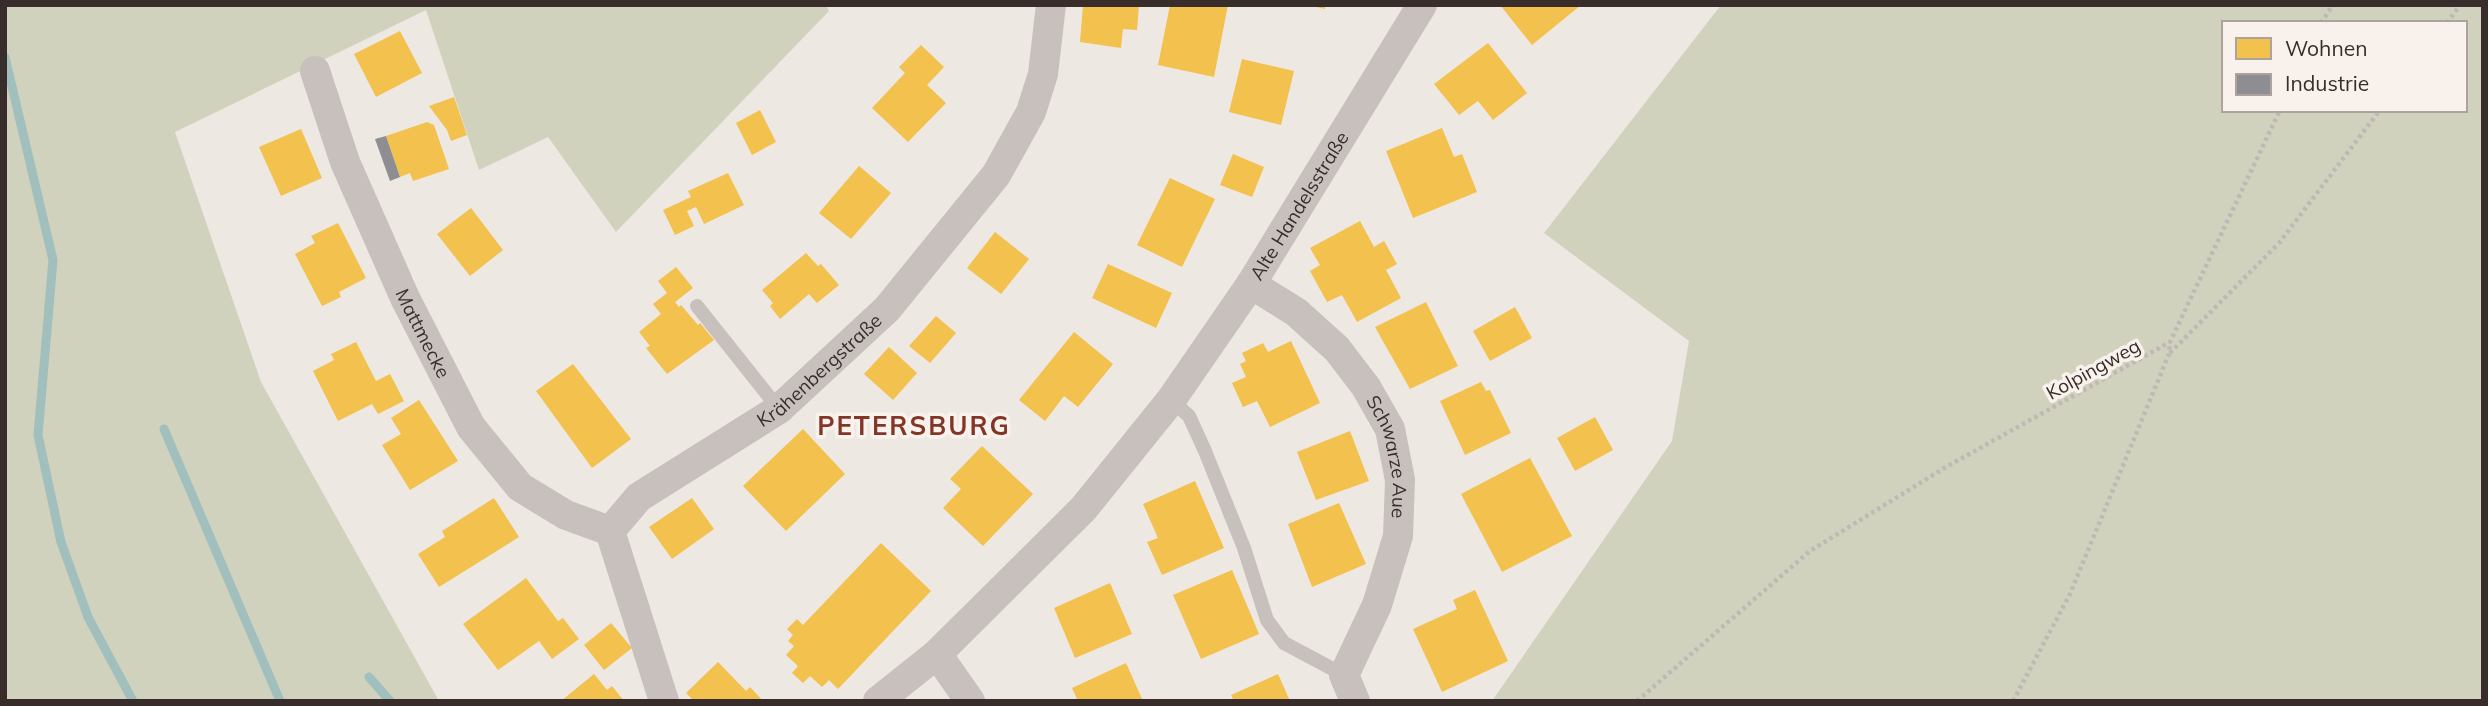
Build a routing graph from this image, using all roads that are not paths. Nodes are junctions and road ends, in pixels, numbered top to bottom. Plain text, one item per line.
1 (1051, 5) edge
2 (1422, 5) edge
3 (315, 71) dead end
4 (1251, 284) junction
5 (698, 306) dead end
6 (1171, 400) junction
7 (779, 409) junction
8 (610, 531) junction
9 (937, 653) junction
10 (1350, 688) edge
11 (664, 701) edge
12 (878, 701) edge
13 (970, 701) edge

1 - 7 street, Krähenbergstraße
2 - 4 street, Alte Handelsstraße
3 - 8 street, Mattmecke
4 - 6 street, Alte Handelsstraße
4 - 10 street, Schwarze Aue
5 - 7 lane
6 - 9 street, Alte Handelsstraße
6 - 10 lane, Schwarze Aue
7 - 8 street, Krähenbergstraße
8 - 11 street
9 - 12 street, Alte Handelsstraße
9 - 13 street

